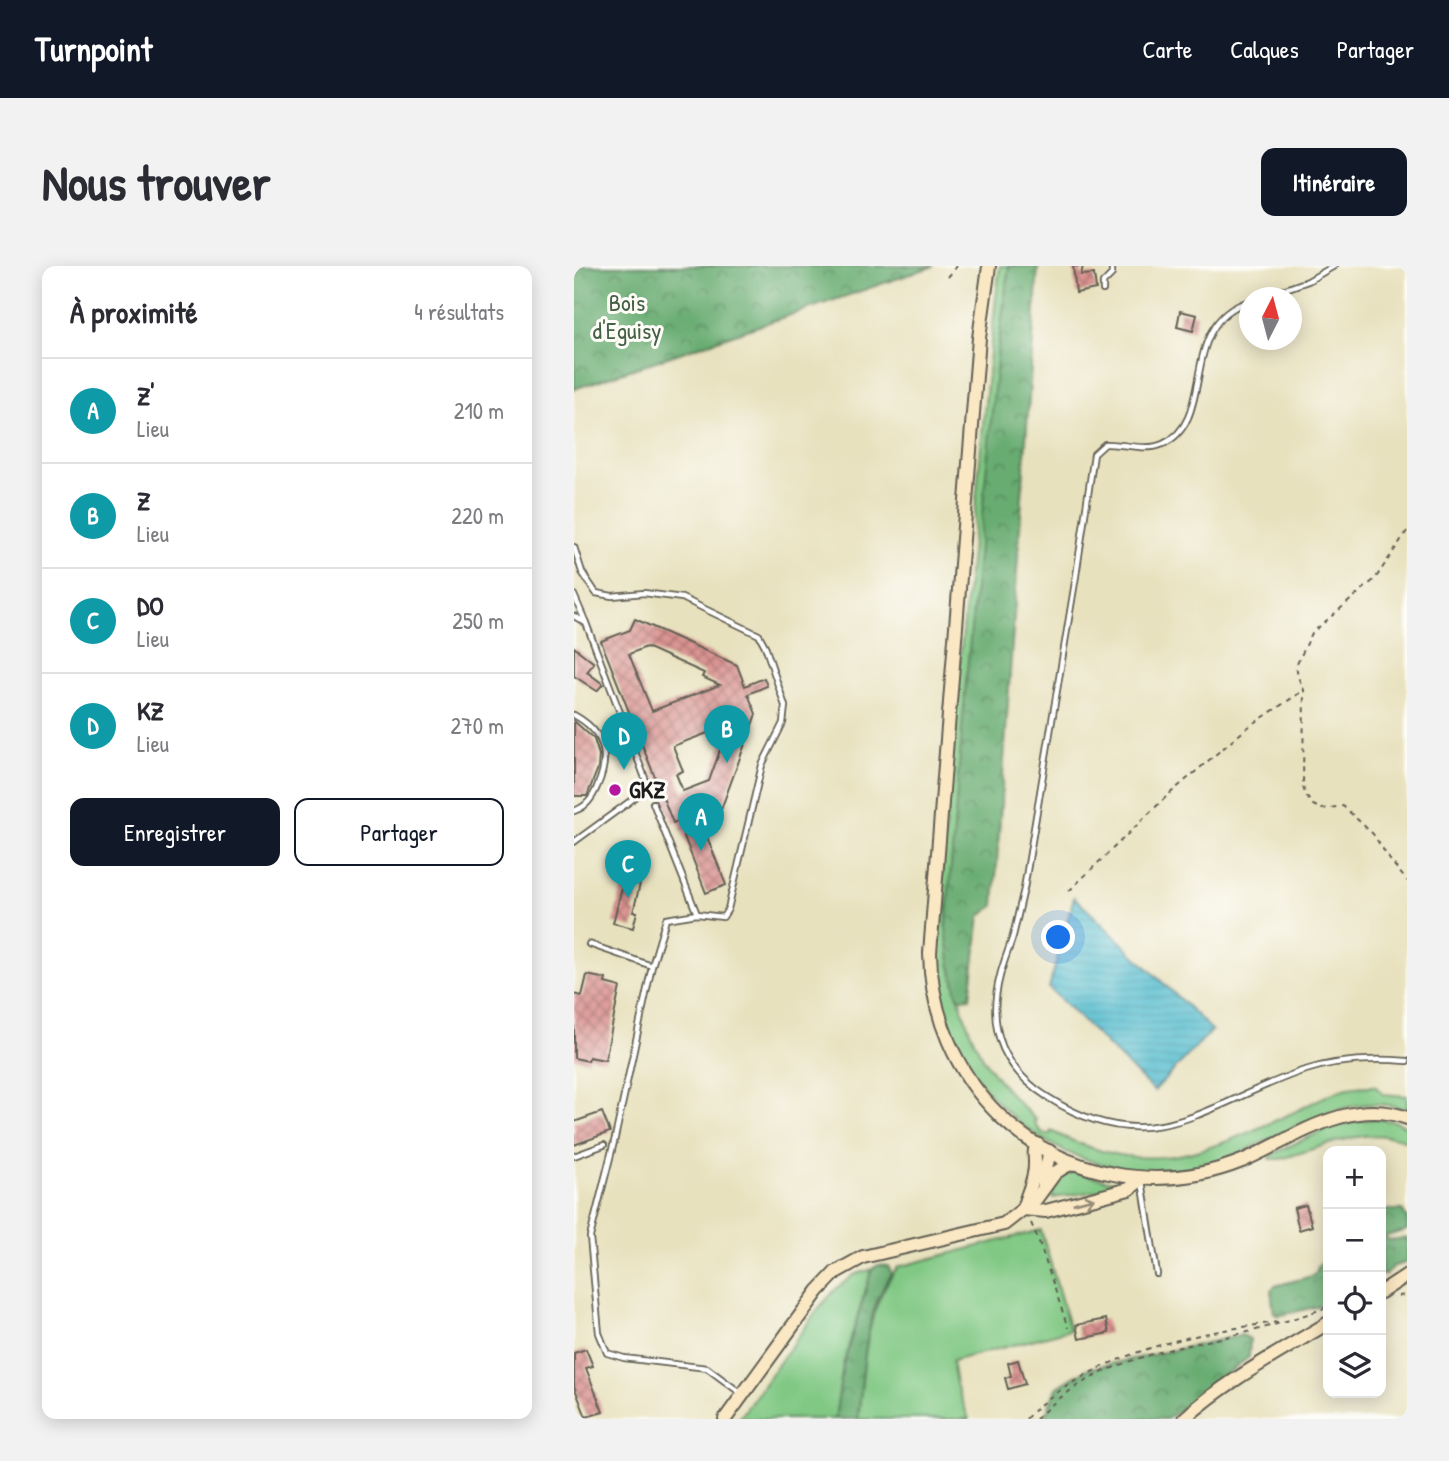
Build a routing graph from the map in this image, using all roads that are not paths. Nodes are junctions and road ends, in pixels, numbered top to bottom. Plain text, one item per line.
1 (989, 266) edge
2 (1112, 266) edge
3 (1334, 266) edge
4 (1291, 287) edge
5 (1103, 290) dead end
6 (1239, 306) edge
7 (574, 547) edge
8 (574, 595) edge
9 (574, 616) edge
10 (586, 624) junction
11 (574, 715) edge
12 (653, 803) dead end
13 (574, 811) edge
14 (574, 842) edge
15 (697, 914) junction
16 (589, 944) dead end
17 (652, 966) junction
18 (1407, 1061) edge
19 (1407, 1118) edge
20 (1037, 1144) junction
21 (604, 1145) dead end
22 (1049, 1151) junction
23 (574, 1156) edge
24 (1074, 1163) junction
25 (1142, 1179) junction
26 (1044, 1187) junction
27 (1023, 1209) junction
28 (1157, 1274) dead end
29 (1407, 1275) edge
30 (1386, 1289) edge
31 (1323, 1326) edge
32 (743, 1394) junction
33 (725, 1419) edge
34 (1184, 1419) edge

1 - 20 main road
2 - 5 lane
3 - 4 lane
6 - 18 lane
7 - 15 lane
8 - 10 lane
9 - 10 lane
10 - 14 lane
11 - 13 lane
12 - 15 lane
15 - 17 lane
16 - 17 lane
17 - 32 lane
19 - 25 main road
20 - 22 main road
20 - 27 main road
21 - 23 lane
22 - 24 main road
22 - 26 main road
24 - 25 main road
24 - 26 main road
27 -> 25 main road
25 - 28 lane
26 - 27 main road
27 - 32 main road
29 - 30 main road
31 - 34 main road
32 - 33 main road

